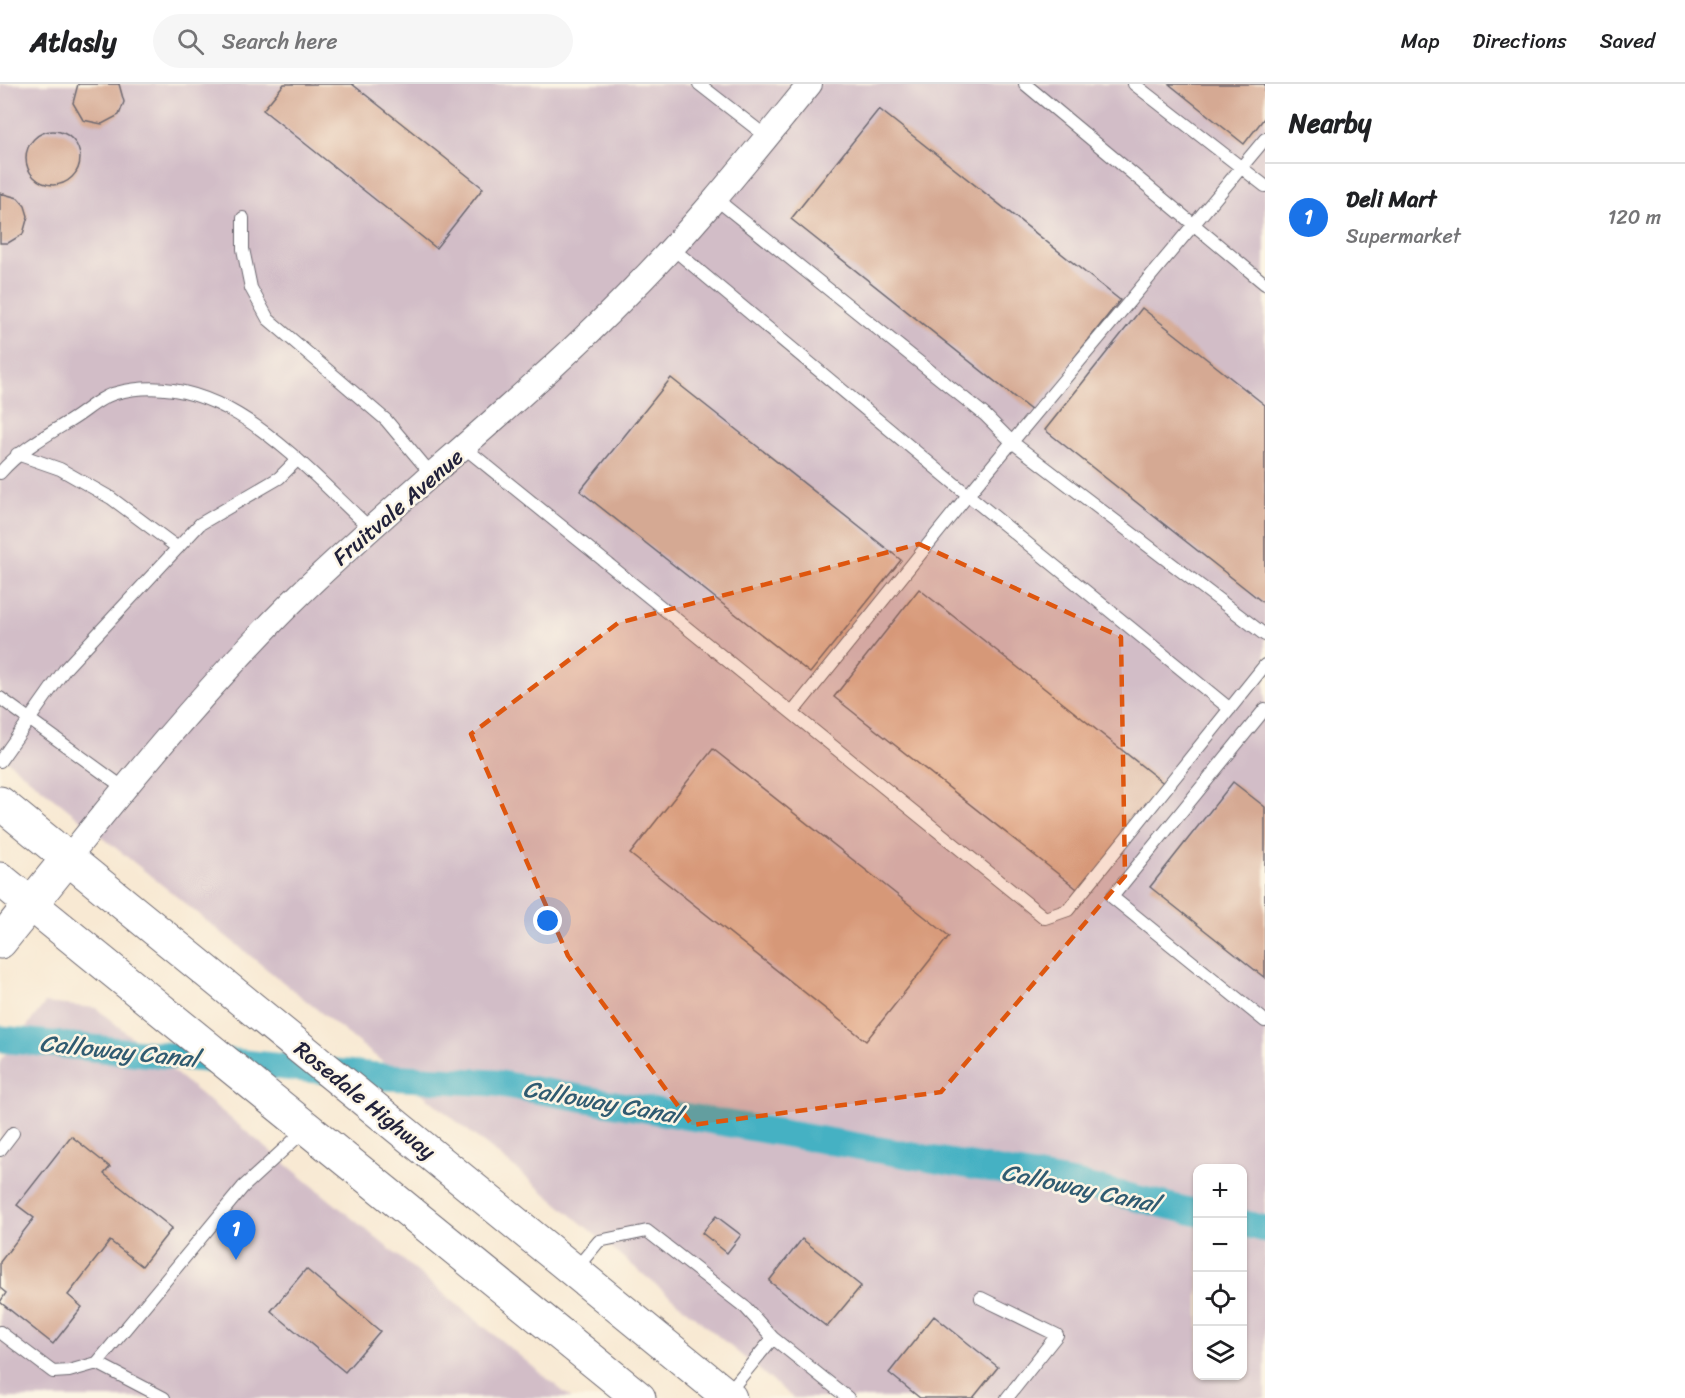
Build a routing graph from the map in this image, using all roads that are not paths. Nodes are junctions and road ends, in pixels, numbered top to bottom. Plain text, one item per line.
1 (699, 84) edge
2 (810, 84) edge
3 (1024, 84) edge
4 (1134, 84) edge
5 (767, 137) junction
6 (1265, 139) edge
7 (1241, 168) junction
8 (1265, 186) edge
9 (716, 199) junction
10 (243, 218) dead end
11 (1193, 225) junction
12 (672, 248) junction
13 (1265, 284) edge
14 (1012, 442) junction
15 (465, 448) junction
16 (17, 454) junction
17 (296, 460) junction
18 (0, 473) edge
19 (432, 475) junction
20 (968, 495) junction
21 (370, 529) junction
22 (178, 548) junction
23 (1265, 635) edge
24 (1265, 665) edge
25 (0, 698) edge
26 (1265, 709) edge
27 (1230, 710) junction
28 (792, 713) junction
29 (30, 719) junction
30 (0, 762) edge
31 (123, 788) junction
32 (0, 803) edge
33 (68, 858) junction
34 (0, 879) edge
35 (31, 903) junction
36 (0, 942) edge
37 (1265, 1021) edge
38 (307, 1128) junction
39 (13, 1133) dead end
40 (0, 1150) edge
41 (574, 1271) junction
42 (981, 1298) dead end
43 (0, 1332) edge
44 (773, 1338) junction
45 (97, 1363) junction
46 (728, 1397) edge
47 (164, 1398) edge
48 (639, 1398) edge
49 (848, 1398) edge
50 (1007, 1398) edge

1 - 5 lane
2 - 5 street, Fruitvale Avenue
3 - 11 lane
4 - 7 lane
5 - 9 street, Fruitvale Avenue
6 - 7 lane
7 - 8 lane
7 - 11 lane
9 - 12 street, Fruitvale Avenue
9 - 14 lane
10 - 19 lane
11 - 13 lane
11 - 14 lane
12 - 15 street, Fruitvale Avenue
12 - 20 lane
14 - 20 lane
14 - 23 lane
15 - 19 street, Fruitvale Avenue
15 - 28 lane
16 - 17 lane
16 - 18 lane
16 - 22 lane
17 - 21 lane
17 - 22 lane
19 - 21 street, Fruitvale Avenue
20 - 27 lane
20 - 28 lane
21 - 31 street, Fruitvale Avenue
22 - 29 lane
24 - 27 lane
25 - 29 lane
26 - 37 lane
27 - 28 lane
29 - 30 lane
29 - 31 lane
31 - 33 street, Fruitvale Avenue
32 - 33 main road, Rosedale Highway
33 - 35 main road, Fruitvale Avenue
33 - 41 main road, Rosedale Highway
34 - 35 main road
35 - 36 main road, Fruitvale Avenue
35 - 38 main road
38 - 45 lane
38 - 48 main road
39 - 40 lane
41 - 44 lane
41 - 46 main road, Rosedale Highway
42 - 50 lane
43 - 45 lane
44 - 46 lane
44 - 49 lane
45 - 47 lane

